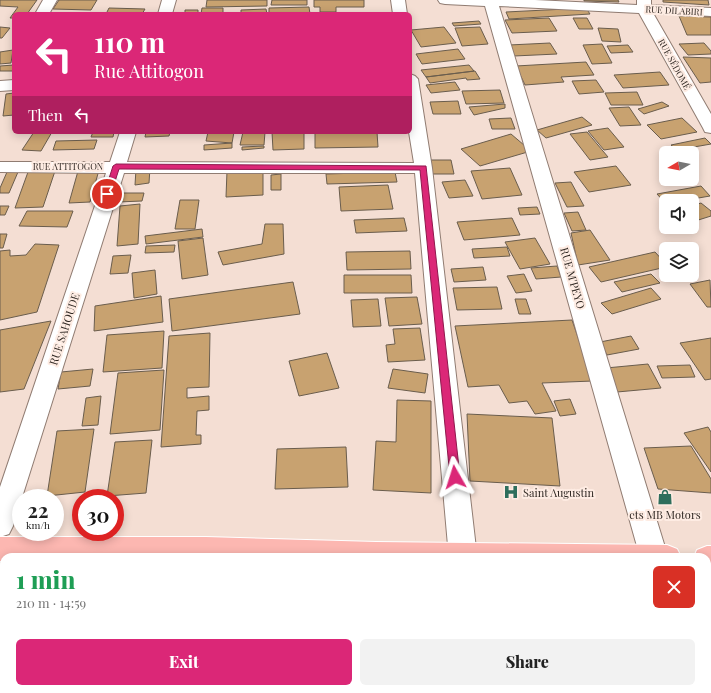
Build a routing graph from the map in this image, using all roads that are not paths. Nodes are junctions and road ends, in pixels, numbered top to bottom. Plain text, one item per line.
1 (50, 0) edge
2 (170, 0) edge
3 (398, 0) edge
4 (445, 0) edge
5 (491, 1) edge
6 (644, 4) edge
7 (43, 12) edge
8 (166, 12) edge
9 (400, 12) edge
10 (711, 12) edge
11 (12, 85) edge
12 (0, 86) edge
13 (412, 93) edge
14 (711, 128) edge
15 (127, 134) edge
16 (116, 166) junction
17 (0, 167) edge
18 (423, 168) junction
19 (0, 526) edge
20 (0, 550) edge
21 (205, 553) edge
22 (463, 553) edge
23 (653, 553) edge

1 - 7 street
2 - 8 street
3 - 9 street
4 - 5 street, RUE DILABIRI
5 - 6 street, RUE DILABIRI
5 - 23 street, RUE M'PEYO
6 - 10 street, RUE DILABIRI
6 - 14 street, RUE SÉDOMÉ
11 - 12 street
13 - 18 street
15 - 16 street, RUE SAHOUDE
16 - 17 street, RUE ATTITOGON
16 - 18 street, RUE ATTITOGON
16 - 19 street, RUE SAHOUDE
18 - 22 street
20 - 21 highway

